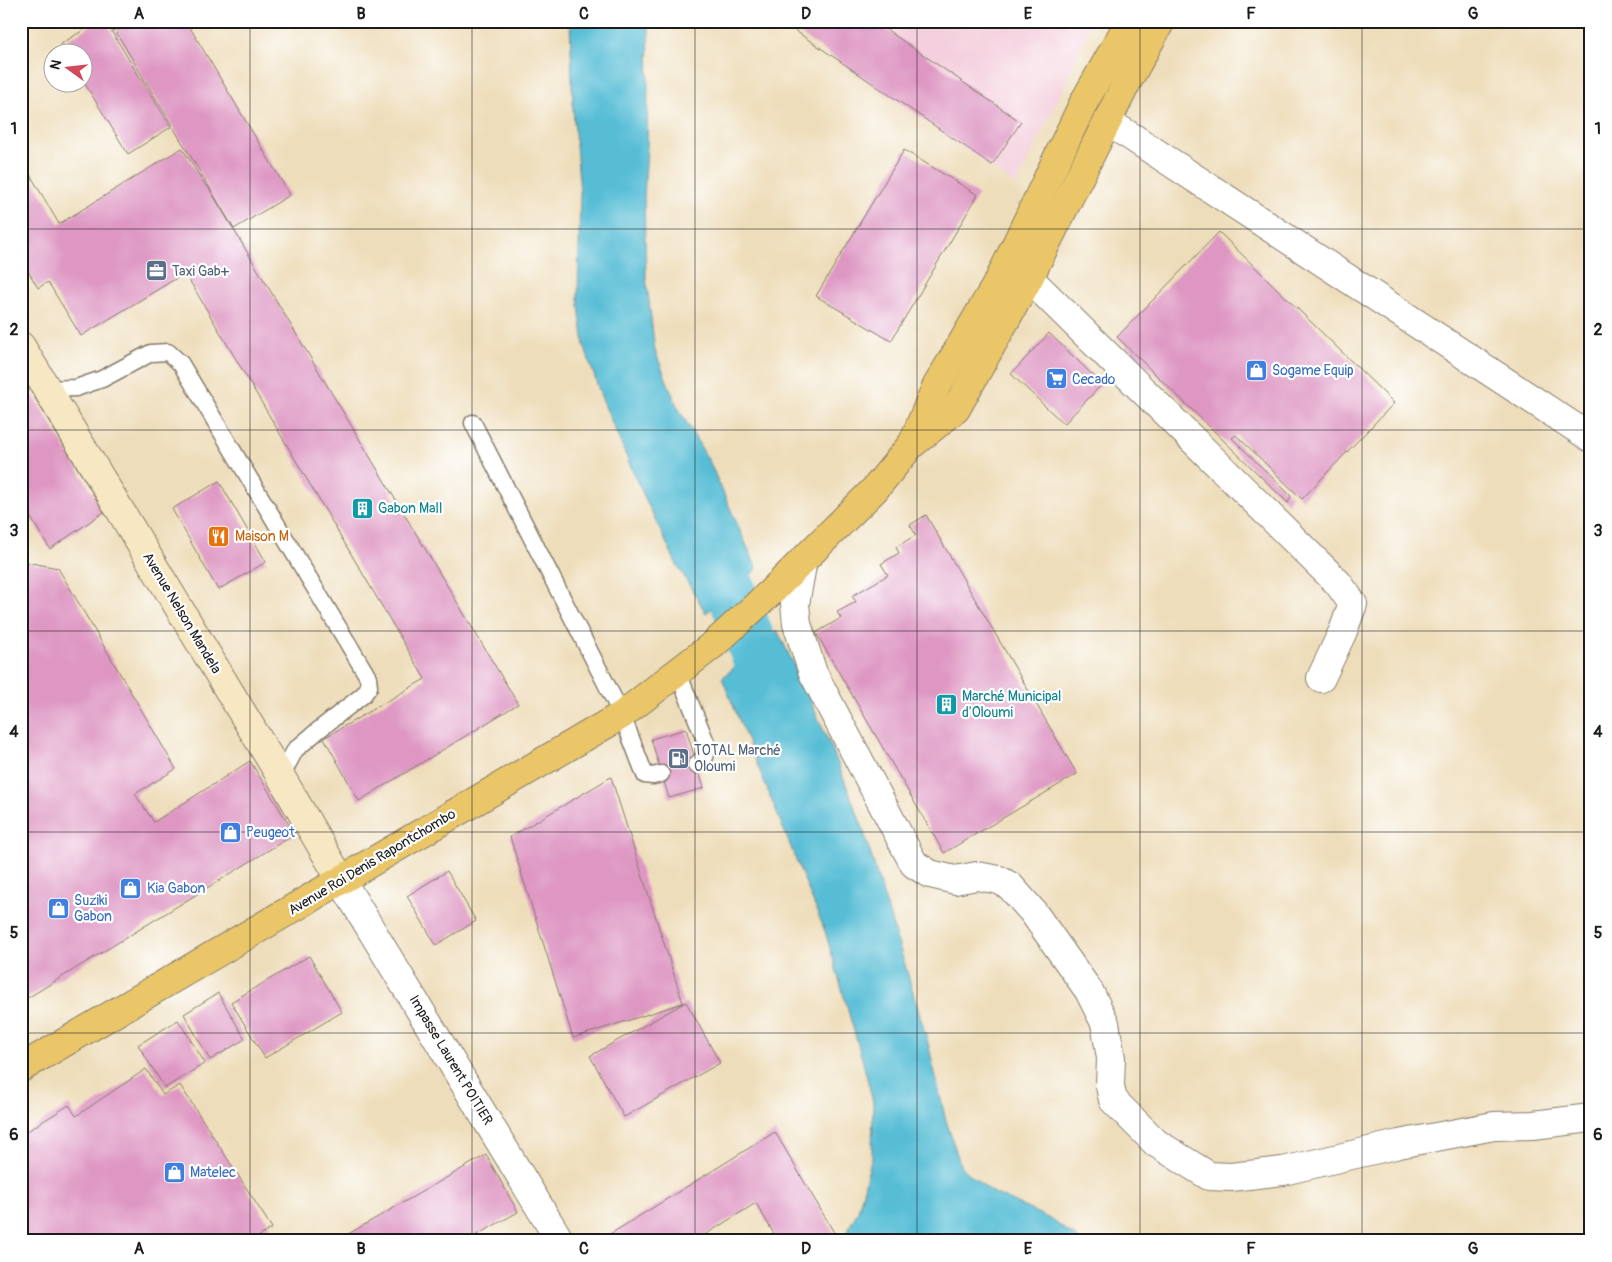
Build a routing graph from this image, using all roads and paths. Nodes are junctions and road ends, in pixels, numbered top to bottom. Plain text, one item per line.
1 (1130, 21) edge
2 (1161, 21) edge
3 (1107, 122) junction
4 (1029, 278) junction
5 (21, 346) edge
6 (47, 390) junction
7 (473, 423) dead end
8 (1591, 438) edge
9 (911, 445) junction
10 (803, 560) junction
11 (678, 673) junction
12 (1321, 678) dead end
13 (622, 715) junction
14 (696, 765) dead end
15 (661, 774) dead end
16 (281, 776) junction
17 (341, 880) junction
18 (21, 1068) edge
19 (1591, 1118) edge
20 (560, 1241) edge

1 - 9 main road
2 - 3 main road
3 - 4 main road
3 - 8 street
4 - 9 main road
4 - 12 street
5 - 6 main road, Avenue Nelson Mandela
6 - 16 main road, Avenue Nelson Mandela
6 - 16 lane
7 - 13 lane
9 - 10 main road, Avenue Roi Denis Rapontchombo
10 - 11 main road, Avenue Roi Denis Rapontchombo
10 - 19 street
11 - 13 main road, Avenue Roi Denis Rapontchombo
11 - 14 lane
13 - 15 lane
13 - 17 main road, Avenue Roi Denis Rapontchombo
16 - 17 main road, Avenue Nelson Mandela
17 - 18 main road, Avenue Roi Denis Rapontchombo
17 - 20 street, Impasse Laurent POITIER

